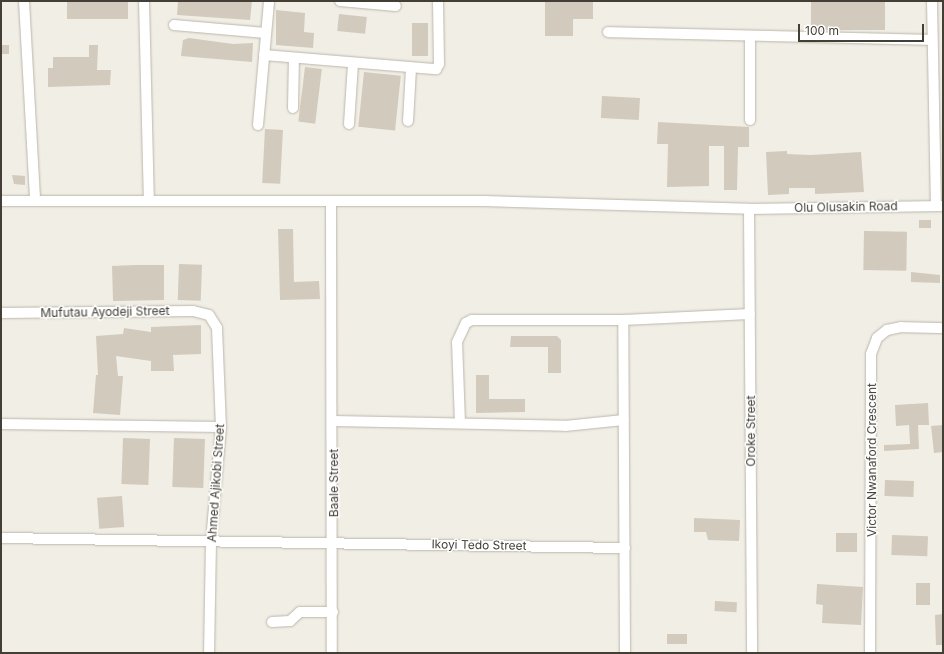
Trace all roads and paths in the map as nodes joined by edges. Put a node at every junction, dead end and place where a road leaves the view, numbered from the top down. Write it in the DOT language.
graph roads {
  1 [pos="24,1"];
  2 [pos="144,1"];
  3 [pos="269,1"];
  4 [pos="340,1"];
  5 [pos="438,1"];
  6 [pos="932,1"];
  7 [pos="396,6"];
  8 [pos="174,25"];
  9 [pos="608,32"];
  10 [pos="266,33"];
  11 [pos="750,36"];
  12 [pos="931,40"];
  13 [pos="264,55"];
  14 [pos="294,58"];
  15 [pos="353,63"];
  16 [pos="411,69"];
  17 [pos="293,108"];
  18 [pos="750,120"];
  19 [pos="408,122"];
  20 [pos="258,124"];
  21 [pos="349,124"];
  22 [pos="150,199"];
  23 [pos="1,200"];
  24 [pos="35,200"];
  25 [pos="331,202"];
  26 [pos="940,206"];
  27 [pos="749,209"];
  28 [pos="1,313"];
  29 [pos="750,314"];
  30 [pos="209,315"];
  31 [pos="623,320"];
  32 [pos="943,328"];
  33 [pos="624,420"];
  34 [pos="334,421"];
  35 [pos="1,424"];
  36 [pos="460,424"];
  37 [pos="221,426"];
  38 [pos="1,538"];
  39 [pos="211,541"];
  40 [pos="334,542"];
  41 [pos="625,548"];
  42 [pos="332,612"];
  43 [pos="272,622"];
  44 [pos="208,653"];
  45 [pos="332,653"];
  46 [pos="625,653"];
  47 [pos="752,653"];
  48 [pos="870,653"];
  1 -- 24 [label="street"];
  2 -- 22 [label="street"];
  3 -- 10 [label="street"];
  4 -- 7 [label="street"];
  5 -- 16 [label="street"];
  6 -- 12 [label="street"];
  8 -- 10 [label="street"];
  9 -- 11 [label="street"];
  10 -- 13 [label="street"];
  11 -- 12 [label="street"];
  11 -- 18 [label="street"];
  12 -- 26 [label="street"];
  13 -- 14 [label="street"];
  13 -- 20 [label="street"];
  14 -- 15 [label="street"];
  14 -- 17 [label="street"];
  15 -- 16 [label="street"];
  15 -- 21 [label="street"];
  16 -- 19 [label="street"];
  22 -- 24 [label="street, Olu Olusakin Road"];
  22 -- 25 [label="street, Olu Olusakin Road"];
  23 -- 24 [label="street, Olu Olusakin Road"];
  25 -- 27 [label="street, Olu Olusakin Road"];
  25 -- 34 [label="street, Baale Street"];
  26 -- 27 [label="street, Olu Olusakin Road"];
  27 -- 29 [label="street, Oroke Street"];
  28 -- 30 [label="street, Mufutau Ayodeji Street"];
  29 -- 31 [label="street"];
  29 -- 47 [label="street, Oroke Street"];
  30 -- 37 [label="street, Ahmed Ajikobi Street"];
  31 -- 33 [label="street"];
  31 -- 36 [label="street"];
  32 -- 48 [label="street, Victor Nwanaford Crescent"];
  33 -- 36 [label="street"];
  33 -- 41 [label="street"];
  34 -- 36 [label="street"];
  34 -- 40 [label="street, Baale Street"];
  35 -- 37 [label="street"];
  37 -- 39 [label="street, Ahmed Ajikobi Street"];
  38 -- 39 [label="street, Ikoyi Tedo Street"];
  39 -- 40 [label="street, Ikoyi Tedo Street"];
  39 -- 44 [label="street, Ahmed Ajikobi Street"];
  40 -- 41 [label="street, Ikoyi Tedo Street"];
  40 -- 42 [label="street, Baale Street"];
  41 -- 46 [label="street"];
  42 -- 43 [label="street"];
  42 -- 45 [label="street, Baale Street"];
}
